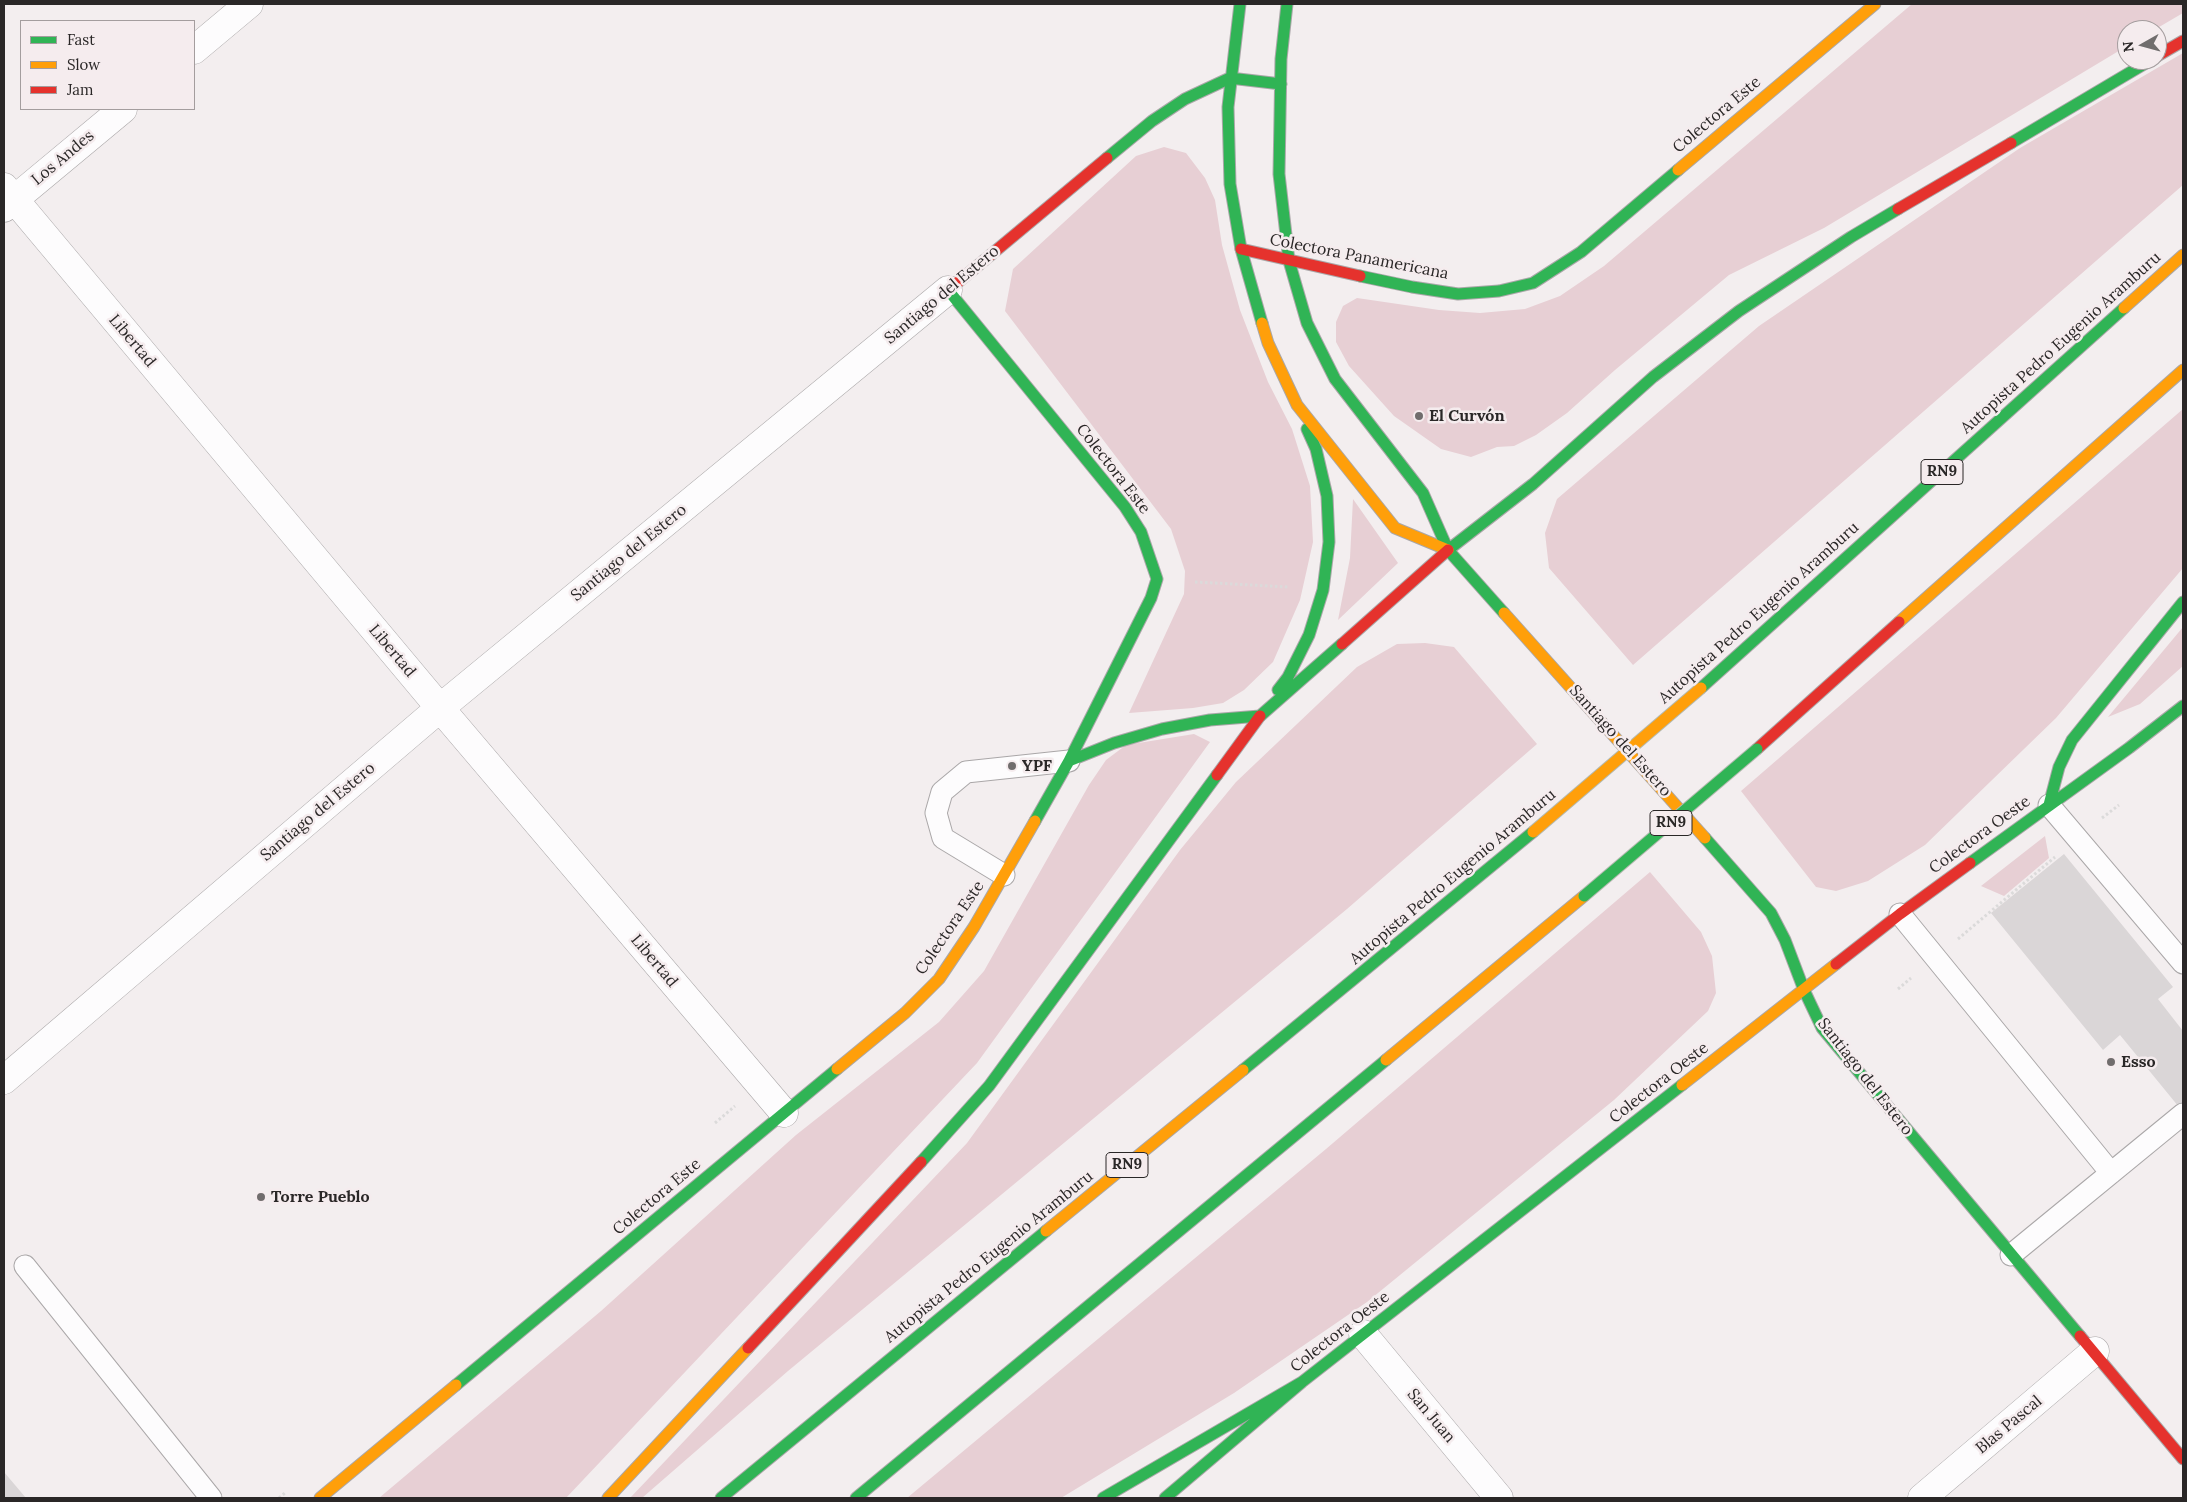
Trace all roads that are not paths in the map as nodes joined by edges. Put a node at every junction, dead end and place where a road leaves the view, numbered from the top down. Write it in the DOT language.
graph roads {
  1 [pos="249,4"];
  2 [pos="1240,4"];
  3 [pos="1287,4"];
  4 [pos="1875,4"];
  5 [pos="2183,41"];
  6 [pos="195,49"];
  7 [pos="2167,50"];
  8 [pos="2134,70"];
  9 [pos="1230,78"];
  10 [pos="1280,84"];
  11 [pos="121,110"];
  12 [pos="7,198"];
  13 [pos="1241,249"];
  14 [pos="1581,252"];
  15 [pos="2183,255"];
  16 [pos="1289,261"];
  17 [pos="948,290"];
  18 [pos="2183,370"];
  19 [pos="1297,405"];
  20 [pos="1448,550"];
  21 [pos="2183,602"];
  22 [pos="2183,706"];
  23 [pos="440,708"];
  24 [pos="1260,716"];
  25 [pos="1068,761"];
  26 [pos="2049,805"];
  27 [pos="1004,875"];
  28 [pos="1900,914"];
  29 [pos="2183,964"];
  30 [pos="1804,990"];
  31 [pos="4,1080"];
  32 [pos="784,1113"];
  33 [pos="2183,1114"];
  34 [pos="2111,1173"];
  35 [pos="2011,1255"];
  36 [pos="25,1266"];
  37 [pos="1363,1334"];
  38 [pos="2095,1351"];
  39 [pos="1302,1382"];
  40 [pos="2183,1459"];
  41 [pos="211,1498"];
  42 [pos="320,1498"];
  43 [pos="608,1498"];
  44 [pos="721,1498"];
  45 [pos="856,1498"];
  46 [pos="1103,1498"];
  47 [pos="1165,1498"];
  48 [pos="1500,1498"];
  49 [pos="1922,1498"];
  1 -- 6 [label="street"];
  2 -- 9 [label="main road"];
  3 -- 10 [label="main road"];
  4 -- 14 [label="main road, Colectora Este"];
  5 -- 7 [label="main road"];
  8 -- 20 [label="main road"];
  9 -- 10 [label="main road"];
  9 -- 13 [label="main road"];
  9 -- 17 [label="main road, Santiago del Estero"];
  10 -- 16 [label="main road"];
  11 -- 12 [label="street, Los Andes"];
  12 -- 23 [label="street, Libertad"];
  13 -- 16 [label="main road, Colectora Panamericana"];
  13 -- 19 [label="main road"];
  14 -- 16 [label="main road, Colectora Panamericana"];
  15 -- 44 [label="main road, Autopista Pedro Eugenio Aramburu / RN9, bridge"];
  16 -- 20 [label="main road"];
  17 -- 23 [label="street, Santiago del Estero"];
  17 -- 25 [label="main road, Colectora Este"];
  18 -- 45 [label="main road, RN9, bridge"];
  19 -- 20 [label="main road"];
  19 -- 24 [label="main road"];
  20 -- 24 [label="main road"];
  20 -- 30 [label="main road, Santiago del Estero"];
  21 -- 26 [label="main road"];
  22 -- 26 [label="main road, Colectora Oeste"];
  23 -- 31 [label="street, Santiago del Estero"];
  23 -- 32 [label="street, Libertad"];
  24 -- 25 [label="main road"];
  24 -- 43 [label="main road"];
  25 -- 27 [label="main road, Colectora Este"];
  25 -- 27 [label="lane"];
  26 -- 28 [label="main road, Colectora Oeste"];
  26 -- 29 [label="lane"];
  27 -- 32 [label="main road, Colectora Este"];
  28 -- 30 [label="main road, Colectora Oeste"];
  28 -- 34 [label="lane"];
  30 -- 35 [label="main road, Santiago del Estero"];
  30 -- 37 [label="main road, Colectora Oeste"];
  32 -- 42 [label="main road, Colectora Este"];
  33 -- 34 [label="lane"];
  34 -- 35 [label="lane"];
  35 -- 38 [label="main road, Santiago del Estero"];
  36 -- 41 [label="lane"];
  37 -- 39 [label="main road, Colectora Oeste"];
  37 -- 48 [label="street, San Juan"];
  38 -- 40 [label="main road, Santiago del Estero"];
  38 -- 49 [label="street, Blas Pascal"];
  39 -- 46 [label="main road"];
  39 -- 47 [label="main road, Colectora Oeste"];
}
